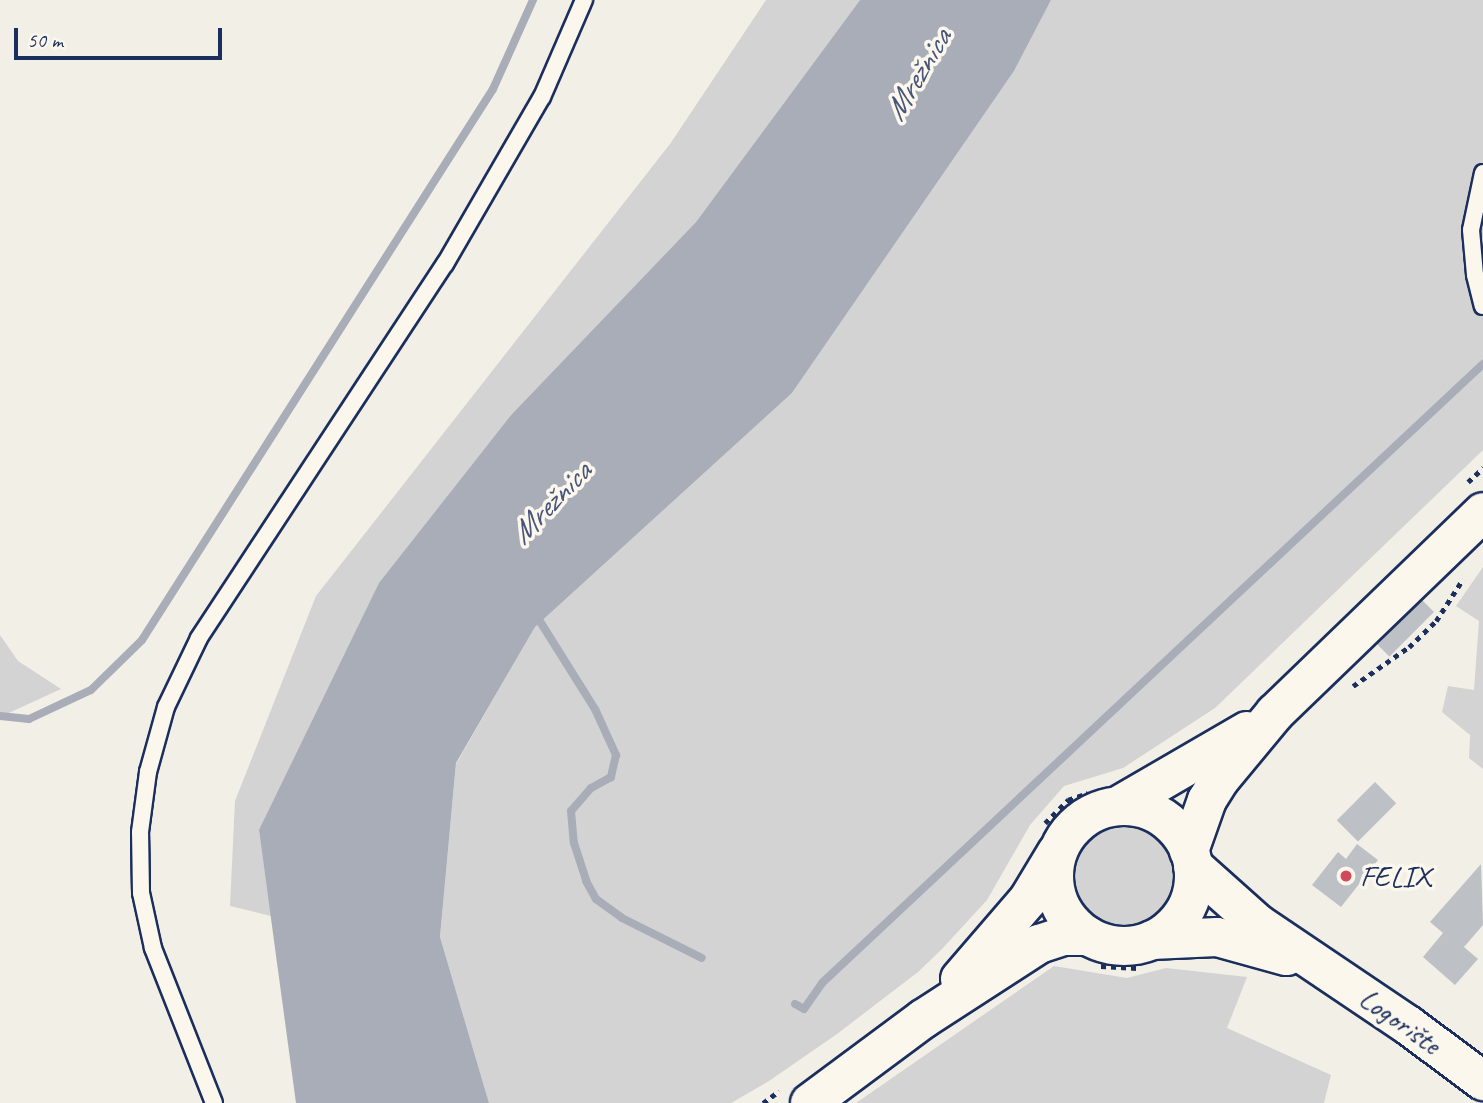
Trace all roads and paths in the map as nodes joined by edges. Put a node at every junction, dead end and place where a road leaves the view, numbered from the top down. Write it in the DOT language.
graph roads {
  1 [pos="584,0"];
  2 [pos="1483,173"];
  3 [pos="1483,306"];
  4 [pos="1483,512"];
  5 [pos="1464,579"];
  6 [pos="1345,691"];
  7 [pos="1275,713"];
  8 [pos="1118,806"];
  9 [pos="1059,849"];
  10 [pos="1191,858"];
  11 [pos="1092,951"];
  12 [pos="1149,953"];
  13 [pos="1315,965"];
  14 [pos="923,1019"];
  15 [pos="1483,1081"];
  16 [pos="214,1103"];
  17 [pos="810,1103"];
  1 -- 16 [label="lane"];
  2 -- 3 [label="lane"];
  4 -- 7 [label="main road"];
  5 -- 6 [label="path"];
  7 -- 8 [label="main road"];
  7 -- 10 [label="main road"];
  8 -- 9 [label="main road"];
  8 -- 10 [label="main road"];
  9 -- 11 [label="main road"];
  9 -- 14 [label="main road"];
  10 -- 12 [label="main road"];
  10 -- 13 [label="main road, Logorište"];
  11 -- 12 [label="main road"];
  11 -- 12 [label="path"];
  11 -- 14 [label="main road"];
  12 -- 13 [label="main road, Logorište"];
  13 -- 15 [label="main road, Logorište"];
  14 -- 17 [label="main road"];
}
